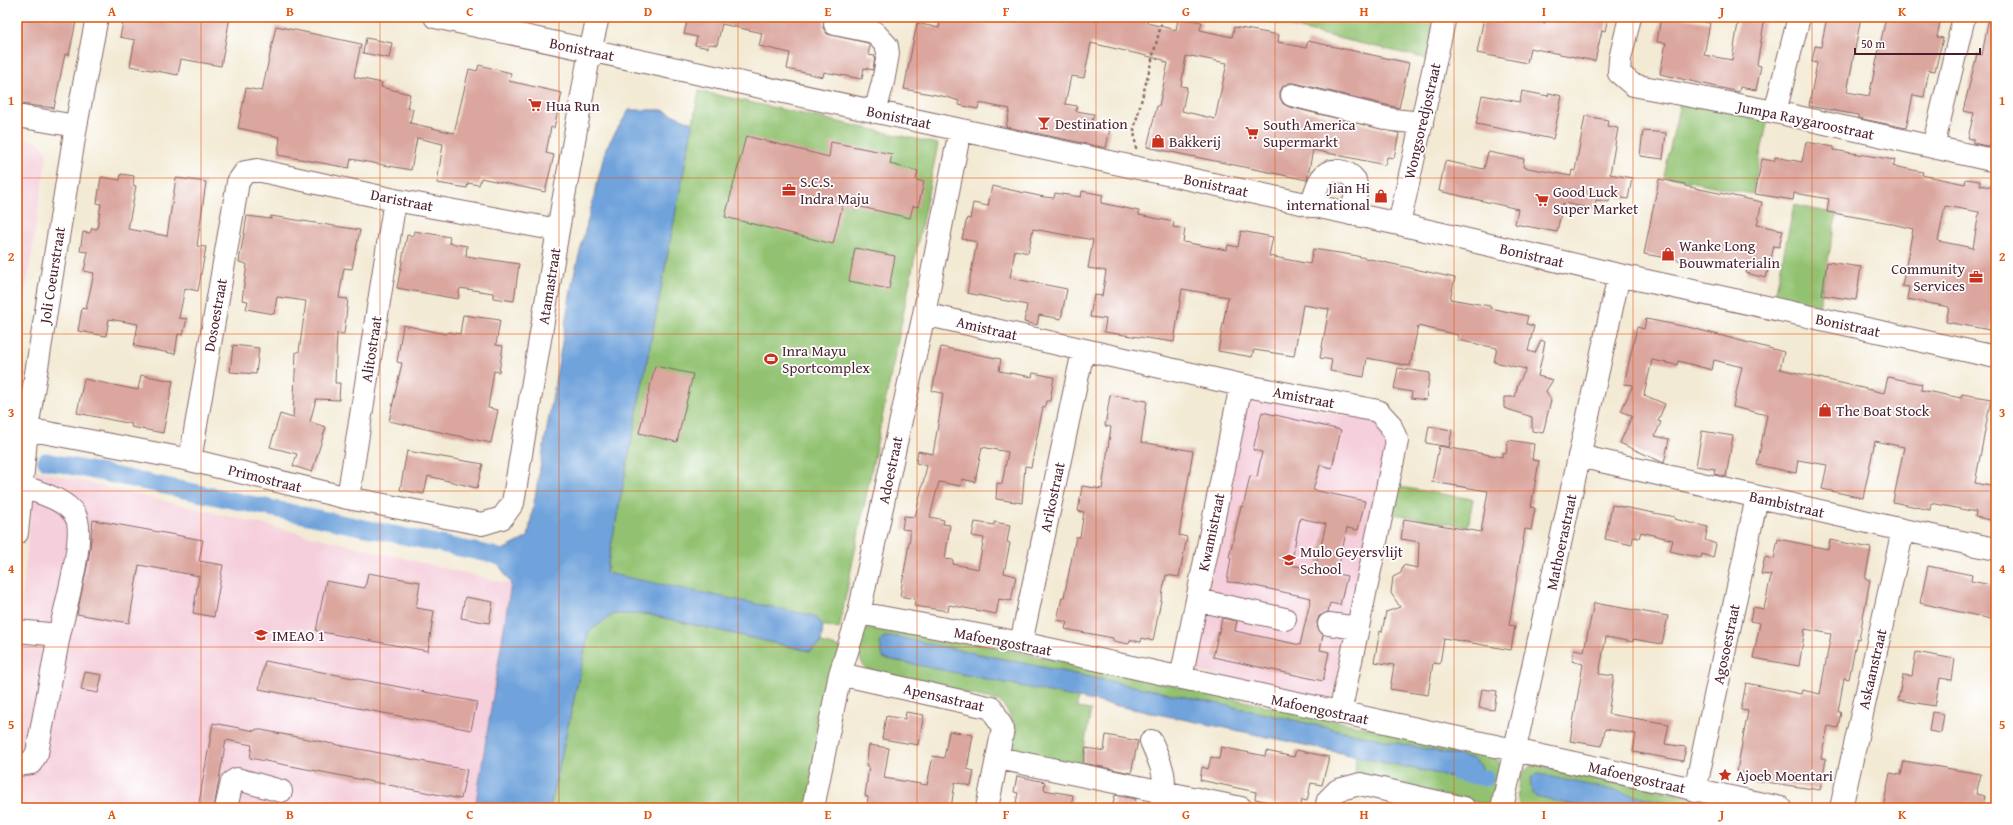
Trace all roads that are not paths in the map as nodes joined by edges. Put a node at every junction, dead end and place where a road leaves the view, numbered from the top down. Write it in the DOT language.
graph roads {
  1 [pos="97,17"];
  2 [pos="434,17"];
  3 [pos="598,17"];
  4 [pos="1445,17"];
  5 [pos="1630,17"];
  6 [pos="1799,17"];
  7 [pos="1964,17"];
  8 [pos="835,24"];
  9 [pos="590,51"];
  10 [pos="1292,95"];
  11 [pos="875,112"];
  12 [pos="1775,112"];
  13 [pos="17,116"];
  14 [pos="1422,123"];
  15 [pos="76,126"];
  16 [pos="960,130"];
  17 [pos="1933,147"];
  18 [pos="1996,161"];
  19 [pos="245,172"];
  20 [pos="395,200"];
  21 [pos="1311,206"];
  22 [pos="1351,214"];
  23 [pos="1399,224"];
  24 [pos="558,230"];
  25 [pos="1619,275"];
  26 [pos="924,314"];
  27 [pos="1083,351"];
  28 [pos="1996,357"];
  29 [pos="1241,385"];
  30 [pos="27,429"];
  31 [pos="1580,456"];
  32 [pos="190,460"];
  33 [pos="22,486"];
  34 [pos="1757,497"];
  35 [pos="348,498"];
  36 [pos="502,518"];
  37 [pos="1903,530"];
  38 [pos="17,534"];
  39 [pos="1996,549"];
  40 [pos="1197,600"];
  41 [pos="859,613"];
  42 [pos="1284,619"];
  43 [pos="1329,624"];
  44 [pos="1358,628"];
  45 [pos="17,631"];
  46 [pos="59,635"];
  47 [pos="1021,643"];
  48 [pos="840,674"];
  49 [pos="1181,678"];
  50 [pos="1340,713"];
  51 [pos="1151,741"];
  52 [pos="1515,750"];
  53 [pos="998,758"];
  54 [pos="17,765"];
  55 [pos="281,791"];
  56 [pos="1696,791"];
  57 [pos="1162,800"];
  58 [pos="226,808"];
  59 [pos="813,808"];
  60 [pos="987,808"];
  61 [pos="1241,808"];
  62 [pos="1326,808"];
  63 [pos="1464,808"];
  64 [pos="1502,808"];
  65 [pos="1781,808"];
  66 [pos="1841,808"];
  1 -- 15 [label="street, Joli Coeurstraat"];
  2 -- 9 [label="street, Bonistraat"];
  3 -- 9 [label="street, Atamastraat"];
  4 -- 14 [label="street, Wongsoredjostraat"];
  5 -- 12 [label="street, Jumpa Raygaroostraat"];
  6 -- 12 [label="street"];
  7 -- 17 [label="street"];
  8 -- 11 [label="street"];
  9 -- 11 [label="street, Bonistraat"];
  9 -- 24 [label="street, Atamastraat"];
  10 -- 14 [label="street"];
  11 -- 16 [label="street, Bonistraat"];
  12 -- 17 [label="street, Jumpa Raygaroostraat"];
  13 -- 15 [label="street"];
  14 -- 23 [label="street, Wongsoredjostraat"];
  15 -- 30 [label="street, Joli Coeurstraat"];
  16 -- 21 [label="street, Bonistraat"];
  16 -- 26 [label="street, Adoestraat"];
  17 -- 18 [label="street, Jumpa Raygaroostraat"];
  19 -- 20 [label="street, Daristraat"];
  19 -- 32 [label="street, Dosoestraat"];
  20 -- 24 [label="street, Daristraat"];
  20 -- 35 [label="street, Alitostraat"];
  21 -- 22 [label="street, Bonistraat"];
  21 -- 22 [label="street"];
  22 -- 23 [label="street, Bonistraat"];
  23 -- 25 [label="street, Bonistraat"];
  24 -- 36 [label="street, Atamastraat"];
  25 -- 28 [label="street, Bonistraat"];
  25 -- 31 [label="street, Mathoerastraat"];
  26 -- 27 [label="street, Amistraat"];
  26 -- 41 [label="street, Adoestraat"];
  27 -- 29 [label="street, Amistraat"];
  27 -- 47 [label="street, Arikostraat"];
  29 -- 40 [label="street, Kwamistraat"];
  29 -- 44 [label="street, Amistraat"];
  30 -- 32 [label="street, Primostraat"];
  30 -- 33 [label="street, Joli Coeurstraat"];
  31 -- 34 [label="street, Bambistraat"];
  31 -- 52 [label="street, Mathoerastraat"];
  32 -- 35 [label="street, Primostraat"];
  33 -- 38 [label="street, Joli Coeurstraat"];
  33 -- 46 [label="street"];
  34 -- 37 [label="street, Bambistraat"];
  34 -- 56 [label="street, Agosoestraat"];
  35 -- 36 [label="street, Primostraat"];
  37 -- 39 [label="street, Bambistraat"];
  37 -- 66 [label="street, Askaanstraat"];
  40 -- 42 [label="street"];
  40 -- 49 [label="street, Kwamistraat"];
  41 -- 47 [label="street, Mafoengostraat"];
  41 -- 48 [label="street, Adoestraat"];
  43 -- 44 [label="street"];
  44 -- 50 [label="street, Amistraat"];
  45 -- 46 [label="street"];
  46 -- 54 [label="street"];
  47 -- 49 [label="street, Mafoengostraat"];
  48 -- 53 [label="street, Apensastraat"];
  48 -- 59 [label="street, Adoestraat"];
  49 -- 50 [label="street, Mafoengostraat"];
  50 -- 52 [label="street, Mafoengostraat"];
  51 -- 57 [label="street"];
  52 -- 56 [label="street, Mafoengostraat"];
  52 -- 64 [label="street, Mathoerastraat"];
  53 -- 57 [label="street"];
  53 -- 60 [label="street, Apensastraat"];
  55 -- 58 [label="street"];
  56 -- 65 [label="street, Mafoengostraat"];
  57 -- 61 [label="street"];
  62 -- 63 [label="street"];
}
